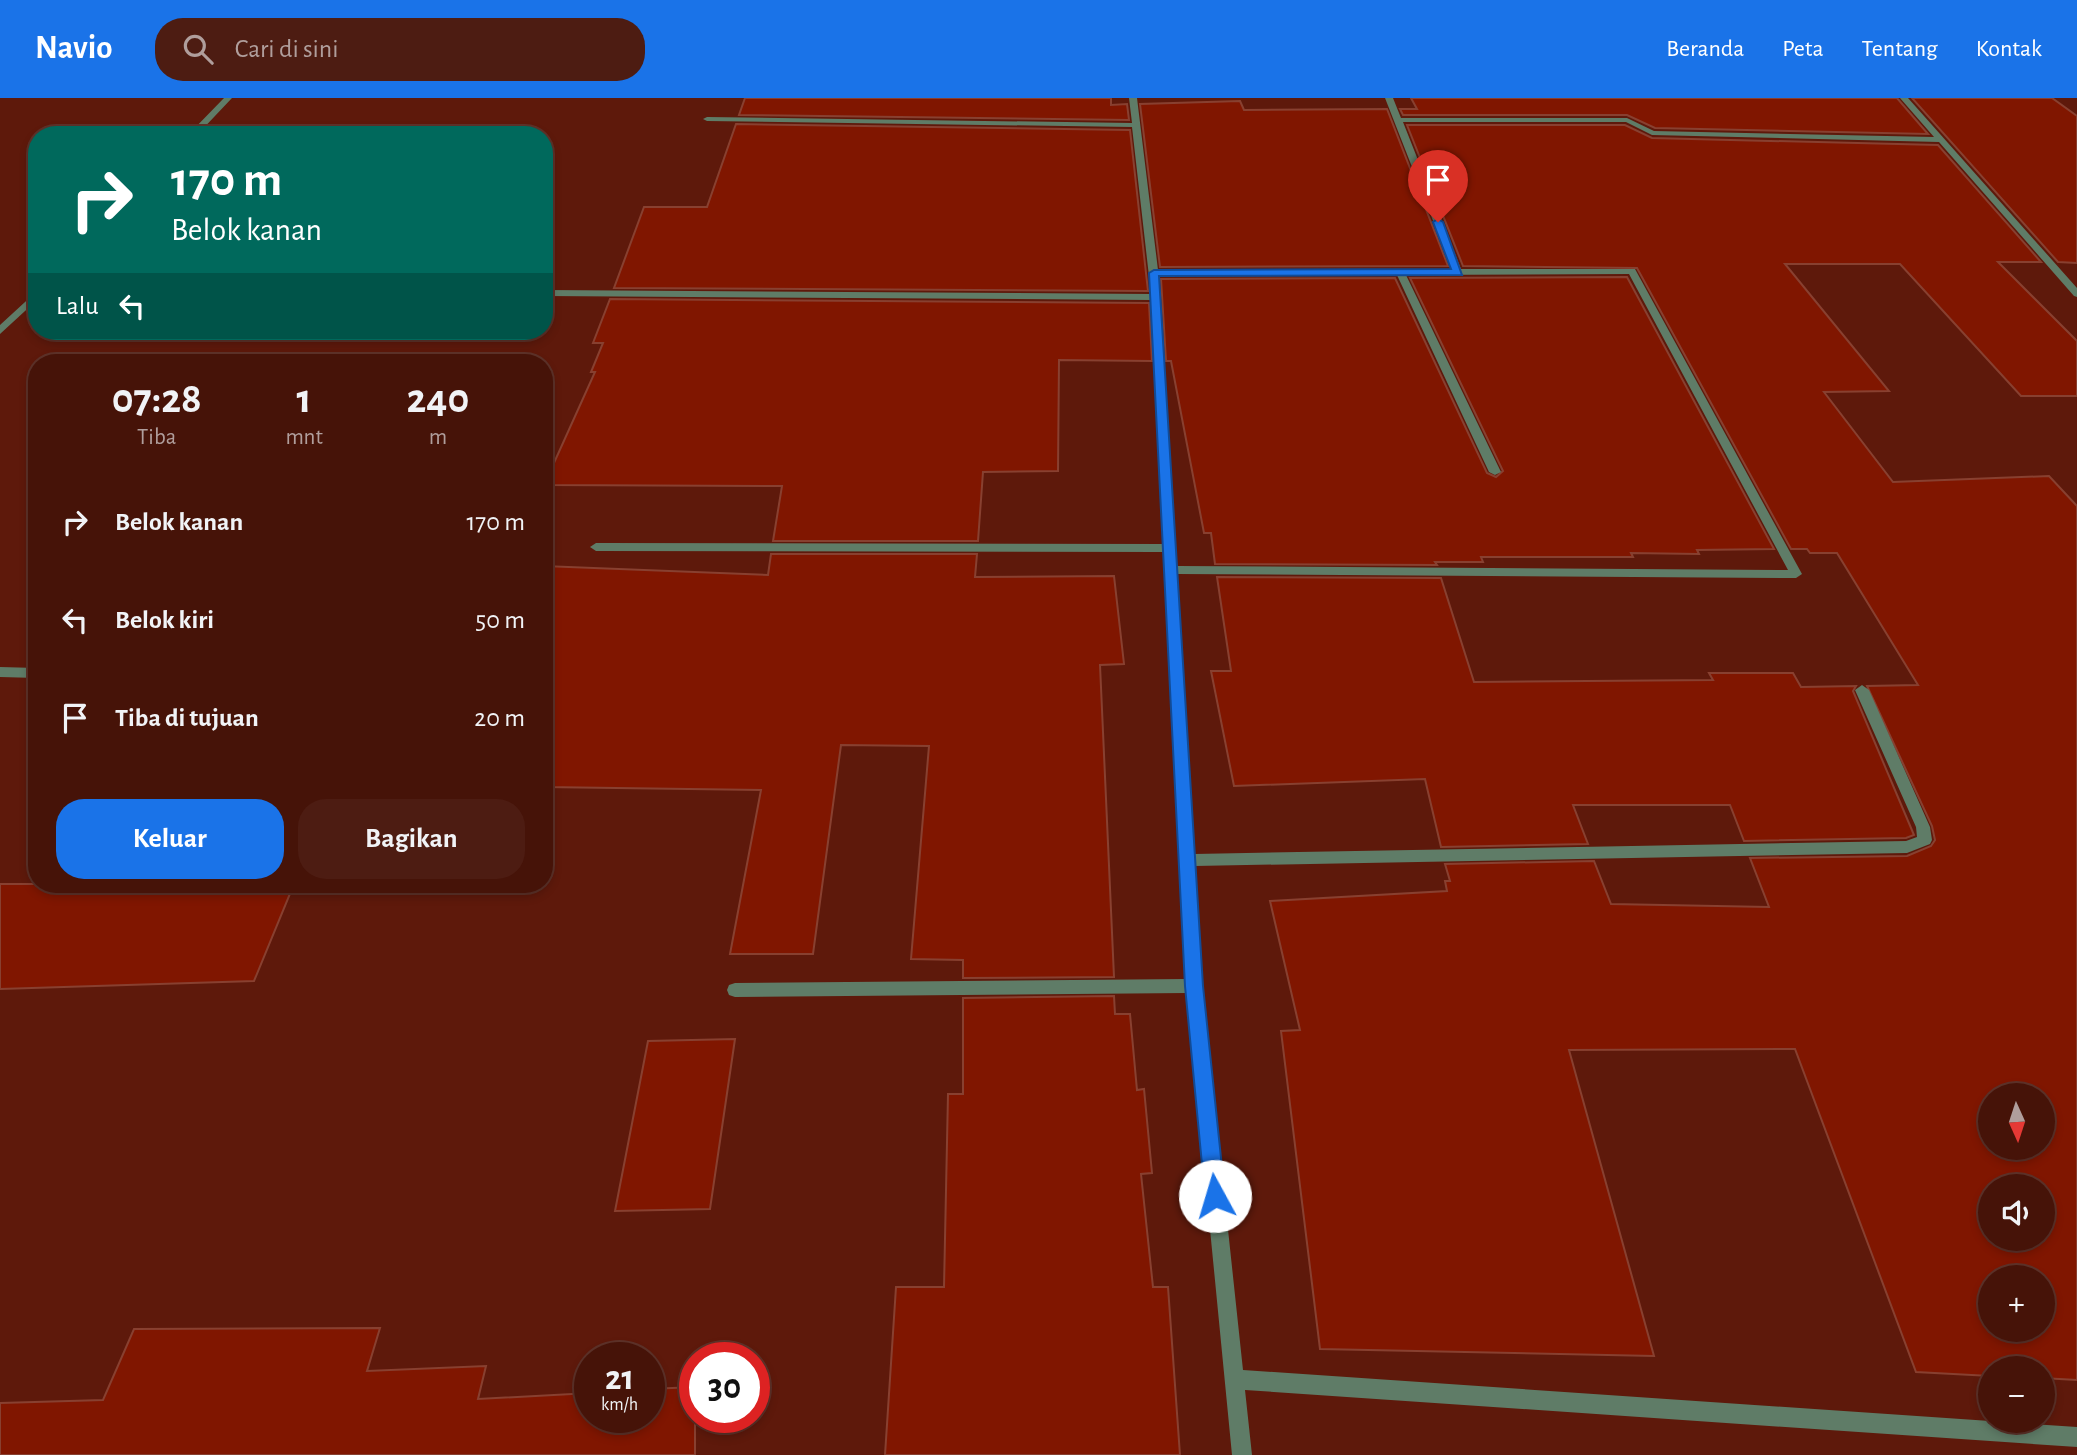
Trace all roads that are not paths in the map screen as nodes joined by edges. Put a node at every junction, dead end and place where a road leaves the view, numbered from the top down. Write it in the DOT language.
graph roads {
  1 [pos="228,98"];
  2 [pos="1133,98"];
  3 [pos="1389,98"];
  4 [pos="1904,98"];
  5 [pos="707,119"];
  6 [pos="1397,120"];
  7 [pos="1134,125"];
  8 [pos="201,126"];
  9 [pos="1939,140"];
  10 [pos="1458,272"];
  11 [pos="1154,273"];
  12 [pos="1402,275"];
  13 [pos="553,293"];
  14 [pos="2077,294"];
  15 [pos="1156,297"];
  16 [pos="28,302"];
  17 [pos="0,331"];
  18 [pos="1495,472"];
  19 [pos="596,547"];
  20 [pos="1168,548"];
  21 [pos="1169,570"];
  22 [pos="0,672"];
  23 [pos="28,673"];
  24 [pos="1862,690"];
  25 [pos="1189,860"];
  26 [pos="1194,986"];
  27 [pos="735,990"];
  28 [pos="1233,1379"];
  29 [pos="2077,1437"];
  30 [pos="1241,1455"];
  1 -- 8 [label="street"];
  2 -- 7 [label="street"];
  3 -- 6 [label="street"];
  4 -- 9 [label="street"];
  5 -- 7 [label="street"];
  6 -- 9 [label="street"];
  6 -- 10 [label="street"];
  7 -- 11 [label="street"];
  9 -- 14 [label="street"];
  10 -- 12 [label="street"];
  10 -- 21 [label="street"];
  11 -- 12 [label="street"];
  11 -- 15 [label="street"];
  12 -- 18 [label="street"];
  13 -- 15 [label="street"];
  15 -- 20 [label="street"];
  16 -- 17 [label="street"];
  19 -- 20 [label="street"];
  20 -- 21 [label="street"];
  21 -- 25 [label="street"];
  22 -- 23 [label="street"];
  24 -- 25 [label="street"];
  25 -- 26 [label="street"];
  26 -- 27 [label="street"];
  26 -- 28 [label="street"];
  28 -- 29 [label="street"];
  28 -- 30 [label="street"];
}
